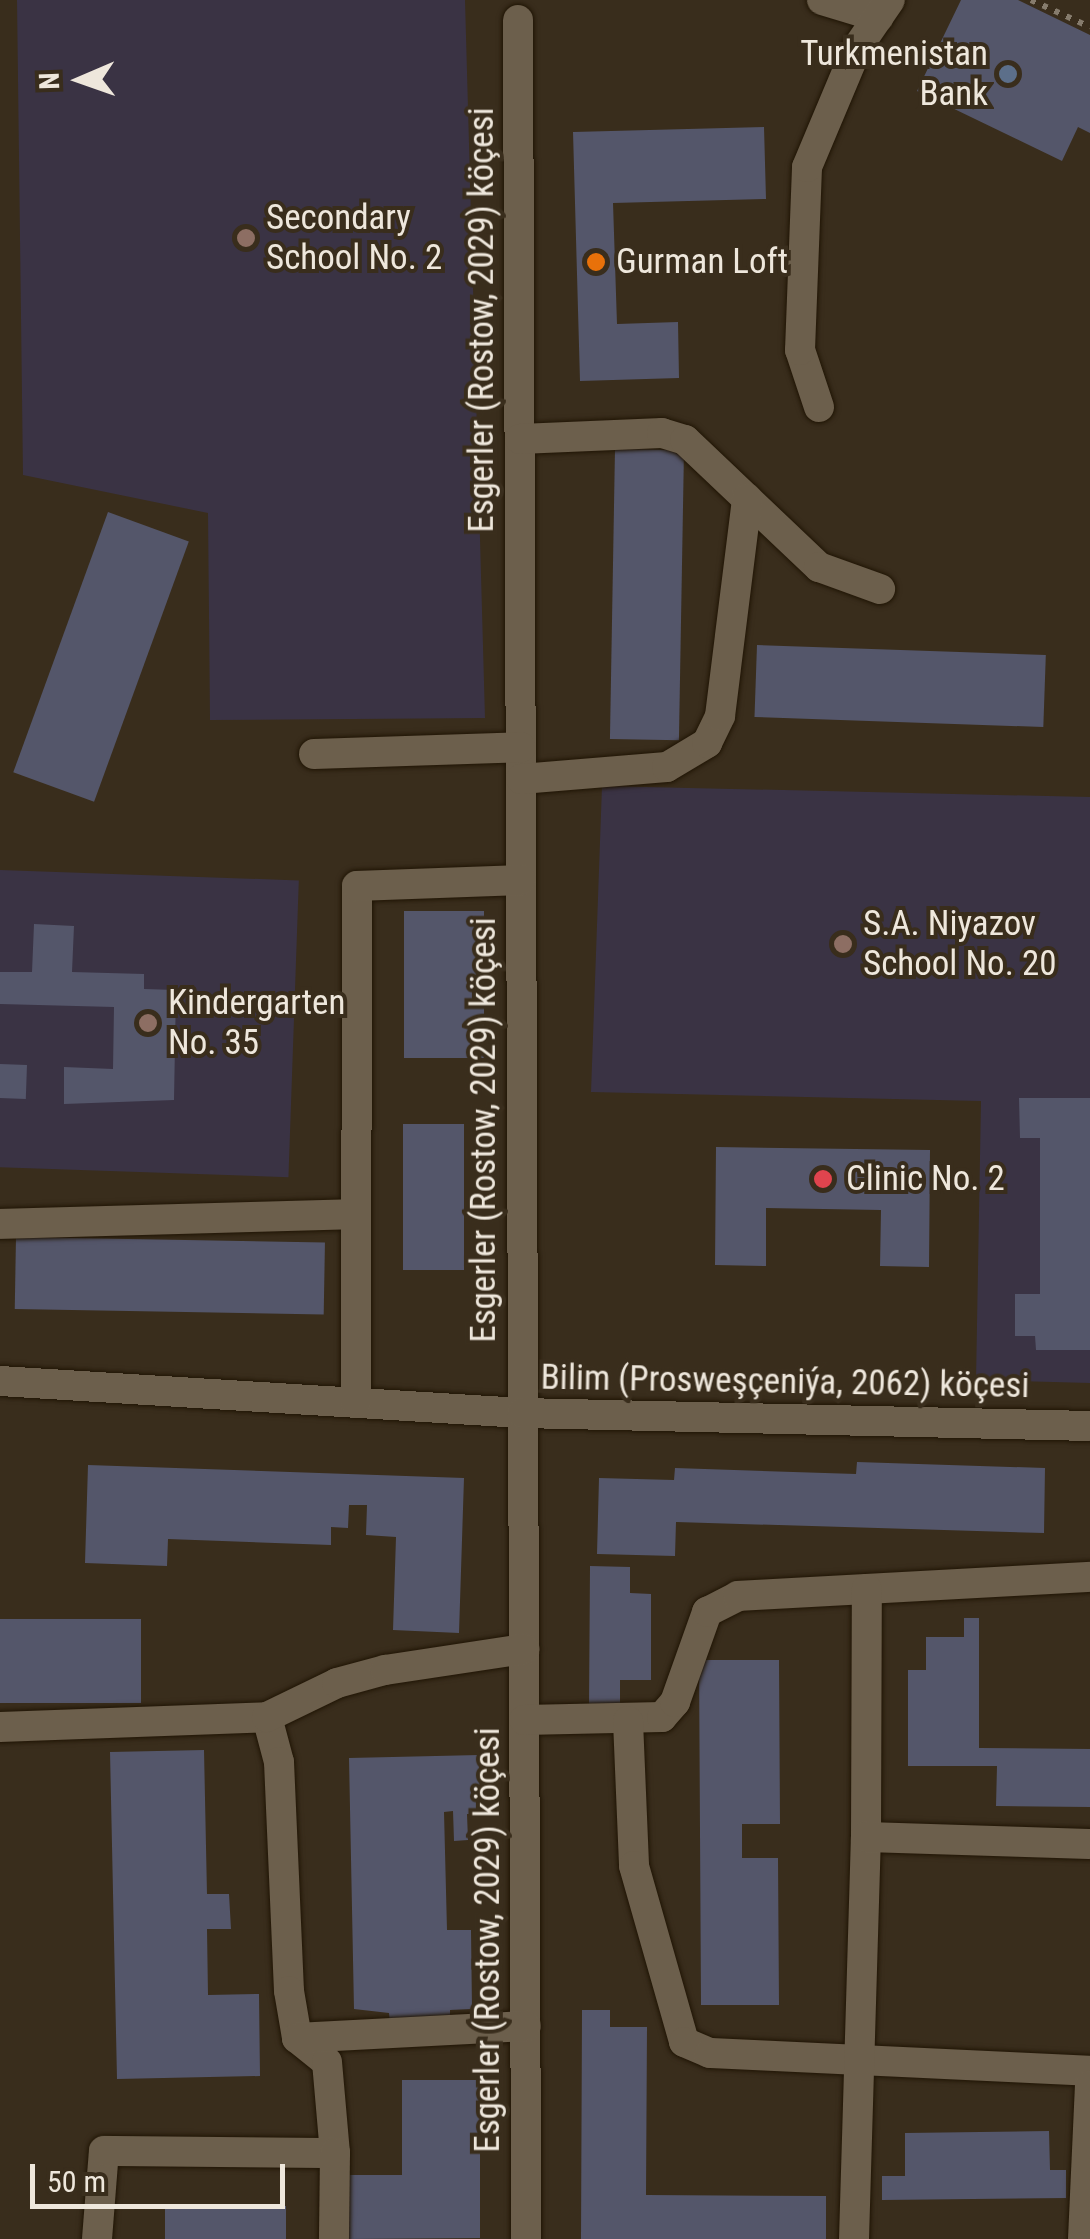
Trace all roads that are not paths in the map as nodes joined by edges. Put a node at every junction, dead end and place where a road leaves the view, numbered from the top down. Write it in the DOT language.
graph roads {
  1 [pos="822,0"];
  2 [pos="884,8"];
  3 [pos="518,20"];
  4 [pos="819,407"];
  5 [pos="520,439"];
  6 [pos="747,499"];
  7 [pos="880,589"];
  8 [pos="521,746"];
  9 [pos="314,754"];
  10 [pos="521,779"];
  11 [pos="521,880"];
  12 [pos="354,1214"];
  13 [pos="0,1224"];
  14 [pos="0,1381"];
  15 [pos="356,1403"];
  16 [pos="522,1413"];
  17 [pos="1090,1426"];
  18 [pos="1090,1577"];
  19 [pos="867,1589"];
  20 [pos="524,1649"];
  21 [pos="267,1717"];
  22 [pos="524,1720"];
  23 [pos="628,1721"];
  24 [pos="0,1727"];
  25 [pos="866,1837"];
  26 [pos="1090,1844"];
  27 [pos="526,2026"];
  28 [pos="296,2038"];
  29 [pos="860,2060"];
  30 [pos="1090,2071"];
  31 [pos="1090,2085"];
  32 [pos="335,2153"];
  33 [pos="97,2239"];
  34 [pos="334,2239"];
  35 [pos="526,2239"];
  36 [pos="854,2239"];
  37 [pos="1082,2239"];
  1 -- 2 [label="street"];
  2 -- 4 [label="street"];
  3 -- 5 [label="street, Esgerler (Rostow, 2029) köçesi"];
  5 -- 6 [label="street"];
  5 -- 8 [label="street, Esgerler (Rostow, 2029) köçesi"];
  6 -- 7 [label="street"];
  6 -- 10 [label="street"];
  8 -- 9 [label="street"];
  8 -- 10 [label="street, Esgerler (Rostow, 2029) köçesi"];
  10 -- 11 [label="street, Esgerler (Rostow, 2029) köçesi"];
  11 -- 12 [label="street"];
  11 -- 16 [label="street, Esgerler (Rostow, 2029) köçesi"];
  12 -- 13 [label="street"];
  12 -- 15 [label="street"];
  14 -- 15 [label="street, Bilim (Prosweşçeniýa, 2062) köçesi"];
  15 -- 16 [label="street, Bilim (Prosweşçeniýa, 2062) köçesi"];
  16 -- 17 [label="street, Bilim (Prosweşçeniýa, 2062) köçesi"];
  16 -- 20 [label="street, Esgerler (Rostow, 2029) köçesi"];
  18 -- 19 [label="street"];
  19 -- 23 [label="street"];
  19 -- 25 [label="street"];
  20 -- 21 [label="street"];
  20 -- 22 [label="street, Esgerler (Rostow, 2029) köçesi"];
  21 -- 24 [label="street"];
  21 -- 28 [label="street"];
  22 -- 23 [label="street"];
  22 -- 27 [label="street, Esgerler (Rostow, 2029) köçesi"];
  23 -- 29 [label="street"];
  25 -- 26 [label="street"];
  25 -- 29 [label="street"];
  27 -- 28 [label="street"];
  27 -- 35 [label="street, Esgerler (Rostow, 2029) köçesi"];
  28 -- 32 [label="street"];
  29 -- 30 [label="street"];
  29 -- 36 [label="street"];
  31 -- 37 [label="street"];
  32 -- 33 [label="street"];
  32 -- 34 [label="street"];
}
